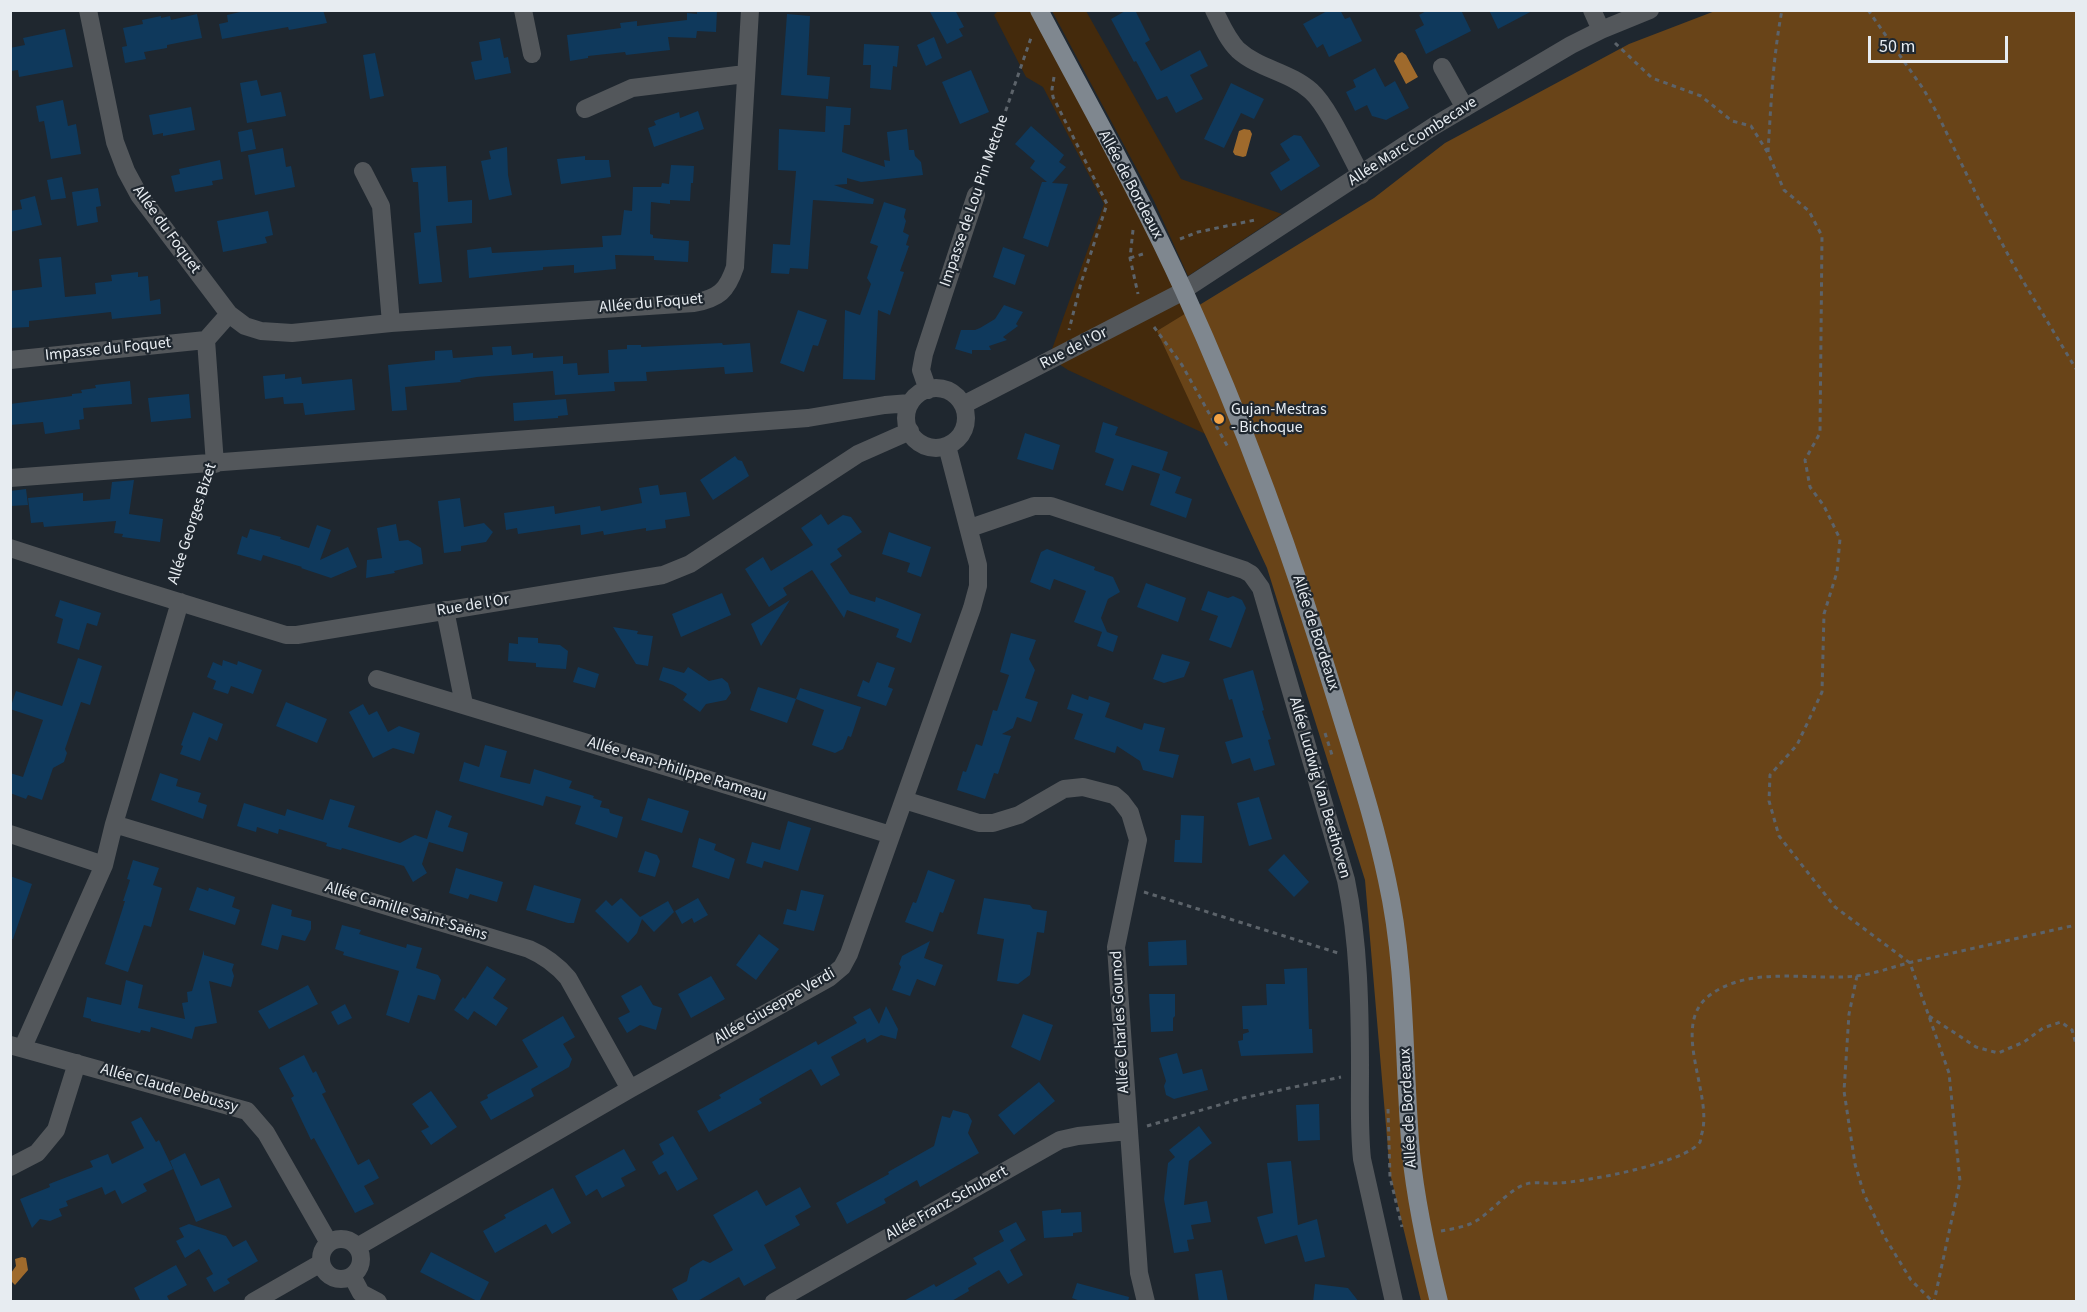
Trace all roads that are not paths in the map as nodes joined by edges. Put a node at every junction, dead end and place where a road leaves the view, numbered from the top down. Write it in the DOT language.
graph roads {
  1 [pos="88,10"];
  2 [pos="523,10"];
  3 [pos="750,10"];
  4 [pos="1214,10"];
  5 [pos="1592,10"];
  6 [pos="1650,10"];
  7 [pos="1037,19"];
  8 [pos="1601,30"];
  9 [pos="532,54"];
  10 [pos="1442,67"];
  11 [pos="745,74"];
  12 [pos="1465,108"];
  13 [pos="585,109"];
  14 [pos="363,171"];
  15 [pos="1361,175"];
  16 [pos="976,195"];
  17 [pos="1184,291"];
  18 [pos="229,314"];
  19 [pos="392,323"];
  20 [pos="206,340"];
  21 [pos="10,360"];
  22 [pos="928,390"];
  23 [pos="910,403"];
  24 [pos="963,405"];
  25 [pos="910,431"];
  26 [pos="947,446"];
  27 [pos="215,464"];
  28 [pos="10,478"];
  29 [pos="969,528"];
  30 [pos="10,548"];
  31 [pos="174,601"];
  32 [pos="445,610"];
  33 [pos="377,679"];
  34 [pos="464,704"];
  35 [pos="904,800"];
  36 [pos="114,824"];
  37 [pos="10,834"];
  38 [pos="891,835"];
  39 [pos="104,865"];
  40 [pos="17,1046"];
  41 [pos="77,1063"];
  42 [pos="630,1089"];
  43 [pos="1128,1131"];
  44 [pos="10,1167"];
  45 [pos="329,1243"];
  46 [pos="357,1247"];
  47 [pos="321,1263"];
  48 [pos="352,1276"];
  49 [pos="253,1302"];
  50 [pos="378,1302"];
  51 [pos="774,1302"];
  52 [pos="1146,1302"];
  53 [pos="1395,1302"];
  54 [pos="1439,1302"];
  1 -- 18 [label="street, Allée du Foquet"];
  2 -- 9 [label="street"];
  3 -- 11 [label="street, Allée du Foquet"];
  4 -- 15 [label="street"];
  5 -- 8 [label="street"];
  6 -- 8 [label="street, Allée Marc Combecave"];
  7 -- 17 [label="main road, Allée de Bordeaux"];
  8 -- 12 [label="street, Allée Marc Combecave"];
  10 -- 12 [label="street"];
  11 -- 13 [label="street"];
  11 -- 19 [label="street, Allée du Foquet"];
  12 -- 15 [label="street, Allée Marc Combecave"];
  14 -- 19 [label="street"];
  15 -- 17 [label="street, Allée Marc Combecave"];
  16 -- 22 [label="street, Impasse de Lou Pin Metche"];
  17 -- 24 [label="street, Rue de l'Or"];
  17 -- 54 [label="main road, Allée de Bordeaux"];
  18 -- 19 [label="street, Allée du Foquet"];
  18 -- 20 [label="street"];
  20 -- 21 [label="street, Impasse du Foquet"];
  20 -- 27 [label="street, Allée Georges Bizet"];
  22 -- 23 [label="street"];
  22 -- 24 [label="street"];
  23 -- 25 [label="street"];
  23 -- 27 [label="street"];
  24 -- 26 [label="street"];
  25 -- 26 [label="street"];
  25 -- 32 [label="street, Rue de l'Or"];
  26 -- 29 [label="street, Allée Giuseppe Verdi"];
  27 -- 28 [label="street"];
  29 -- 35 [label="street, Allée Giuseppe Verdi"];
  29 -- 53 [label="street, Allée Ludwig Van Beethoven"];
  30 -- 31 [label="street, Rue de l'Or"];
  31 -- 32 [label="street, Rue de l'Or"];
  31 -- 36 [label="street, Allée Georges Bizet"];
  32 -- 34 [label="street"];
  33 -- 34 [label="street, Allée Jean-Philippe Rameau"];
  34 -- 38 [label="street, Allée Jean-Philippe Rameau"];
  35 -- 38 [label="street, Allée Giuseppe Verdi"];
  35 -- 43 [label="street, Allée Charles Gounod"];
  36 -- 39 [label="street, Allée Georges Bizet"];
  36 -- 42 [label="street, Allée Camille Saint-Saëns"];
  37 -- 39 [label="street"];
  38 -- 42 [label="street, Allée Giuseppe Verdi"];
  39 -- 40 [label="street, Allée Georges Bizet"];
  40 -- 41 [label="street, Allée Claude Debussy"];
  41 -- 44 [label="street"];
  41 -- 45 [label="street, Allée Claude Debussy"];
  42 -- 46 [label="street, Allée Giuseppe Verdi"];
  43 -- 51 [label="street, Allée Franz Schubert"];
  43 -- 52 [label="street, Allée Charles Gounod"];
  45 -- 46 [label="street"];
  45 -- 47 [label="street"];
  46 -- 48 [label="street"];
  47 -- 48 [label="street"];
  47 -- 49 [label="street"];
  48 -- 50 [label="street"];
}
